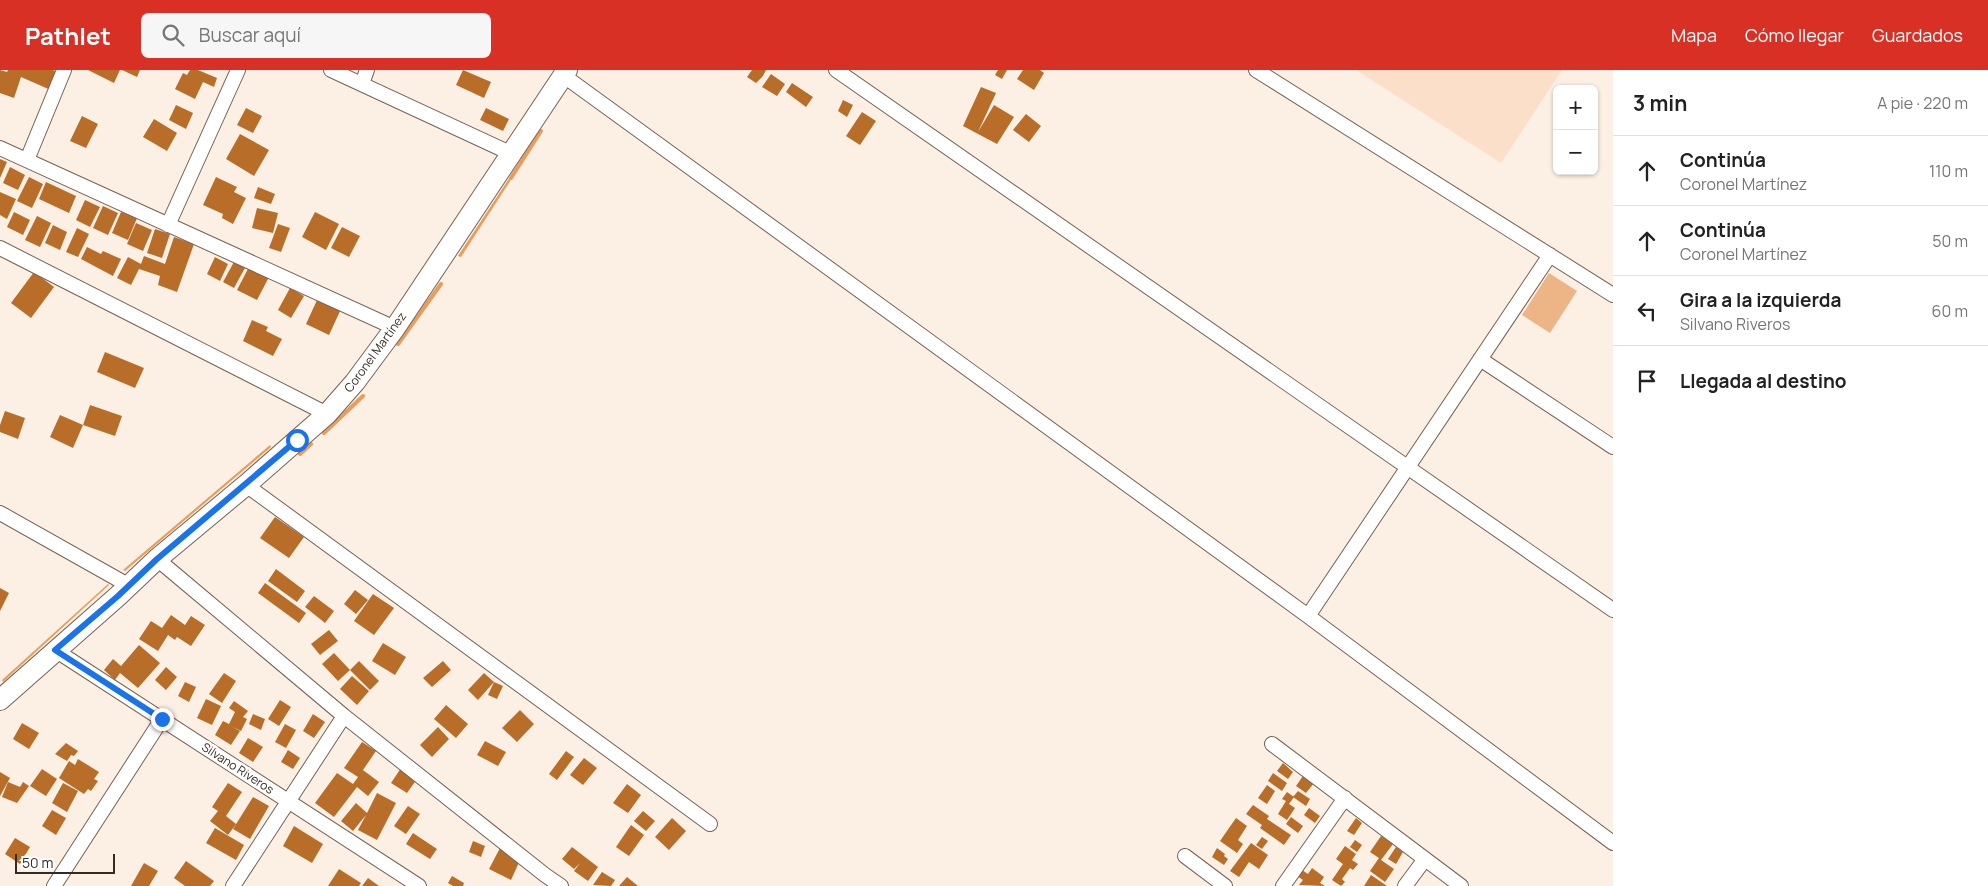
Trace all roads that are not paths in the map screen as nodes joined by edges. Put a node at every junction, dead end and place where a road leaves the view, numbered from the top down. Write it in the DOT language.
graph roads {
  1 [pos="64,70"];
  2 [pos="238,70"];
  3 [pos="331,70"];
  4 [pos="367,70"];
  5 [pos="836,70"];
  6 [pos="1256,70"];
  7 [pos="565,73"];
  8 [pos="362,84"];
  9 [pos="0,148"];
  10 [pos="510,153"];
  11 [pos="27,160"];
  12 [pos="168,225"];
  13 [pos="0,248"];
  14 [pos="1550,255"];
  15 [pos="1613,295"];
  16 [pos="395,328"];
  17 [pos="1480,359"];
  18 [pos="327,414"];
  19 [pos="1613,447"];
  20 [pos="1409,468"];
  21 [pos="246,485"];
  22 [pos="0,513"];
  23 [pos="157,559"];
  24 [pos="123,591"];
  25 [pos="1613,610"];
  26 [pos="1308,616"];
  27 [pos="55,650"];
  28 [pos="0,700"];
  29 [pos="344,716"];
  30 [pos="162,719"];
  31 [pos="1272,744"];
  32 [pos="1345,798"];
  33 [pos="289,802"];
  34 [pos="710,824"];
  35 [pos="1613,844"];
  36 [pos="1185,856"];
  37 [pos="1425,859"];
  38 [pos="54,886"];
  39 [pos="233,886"];
  40 [pos="420,886"];
  41 [pos="562,886"];
  42 [pos="1225,886"];
  43 [pos="1283,886"];
  44 [pos="1405,886"];
  45 [pos="1461,886"];
  1 -- 11 [label="street"];
  2 -- 12 [label="street"];
  3 -- 8 [label="street"];
  4 -- 8 [label="street"];
  5 -- 20 [label="street"];
  6 -- 14 [label="street"];
  7 -- 10 [label="main road, Coronel Martínez"];
  7 -- 26 [label="street"];
  8 -- 10 [label="street"];
  9 -- 11 [label="street"];
  10 -- 16 [label="main road, Coronel Martínez"];
  11 -- 12 [label="street"];
  12 -- 16 [label="street"];
  13 -- 18 [label="street"];
  14 -- 15 [label="street"];
  14 -- 17 [label="street"];
  16 -- 18 [label="main road, Coronel Martínez"];
  17 -- 19 [label="street"];
  17 -- 20 [label="street"];
  18 -- 21 [label="main road, Coronel Martínez"];
  20 -- 25 [label="street"];
  20 -- 26 [label="street"];
  21 -- 23 [label="main road, Coronel Martínez"];
  21 -- 34 [label="street"];
  22 -- 24 [label="street"];
  23 -- 24 [label="main road, Coronel Martínez"];
  23 -- 29 [label="street"];
  24 -- 27 [label="main road, Coronel Martínez"];
  26 -- 35 [label="street"];
  27 -- 28 [label="main road, Coronel Martínez"];
  27 -- 30 [label="street, Silvano Riveros"];
  29 -- 33 [label="street"];
  29 -- 41 [label="street"];
  30 -- 33 [label="street, Silvano Riveros"];
  30 -- 38 [label="street"];
  31 -- 32 [label="street"];
  32 -- 37 [label="street"];
  32 -- 43 [label="street"];
  33 -- 39 [label="street"];
  33 -- 40 [label="street, Silvano Riveros"];
  36 -- 42 [label="street"];
  37 -- 44 [label="street"];
  37 -- 45 [label="street"];
}
